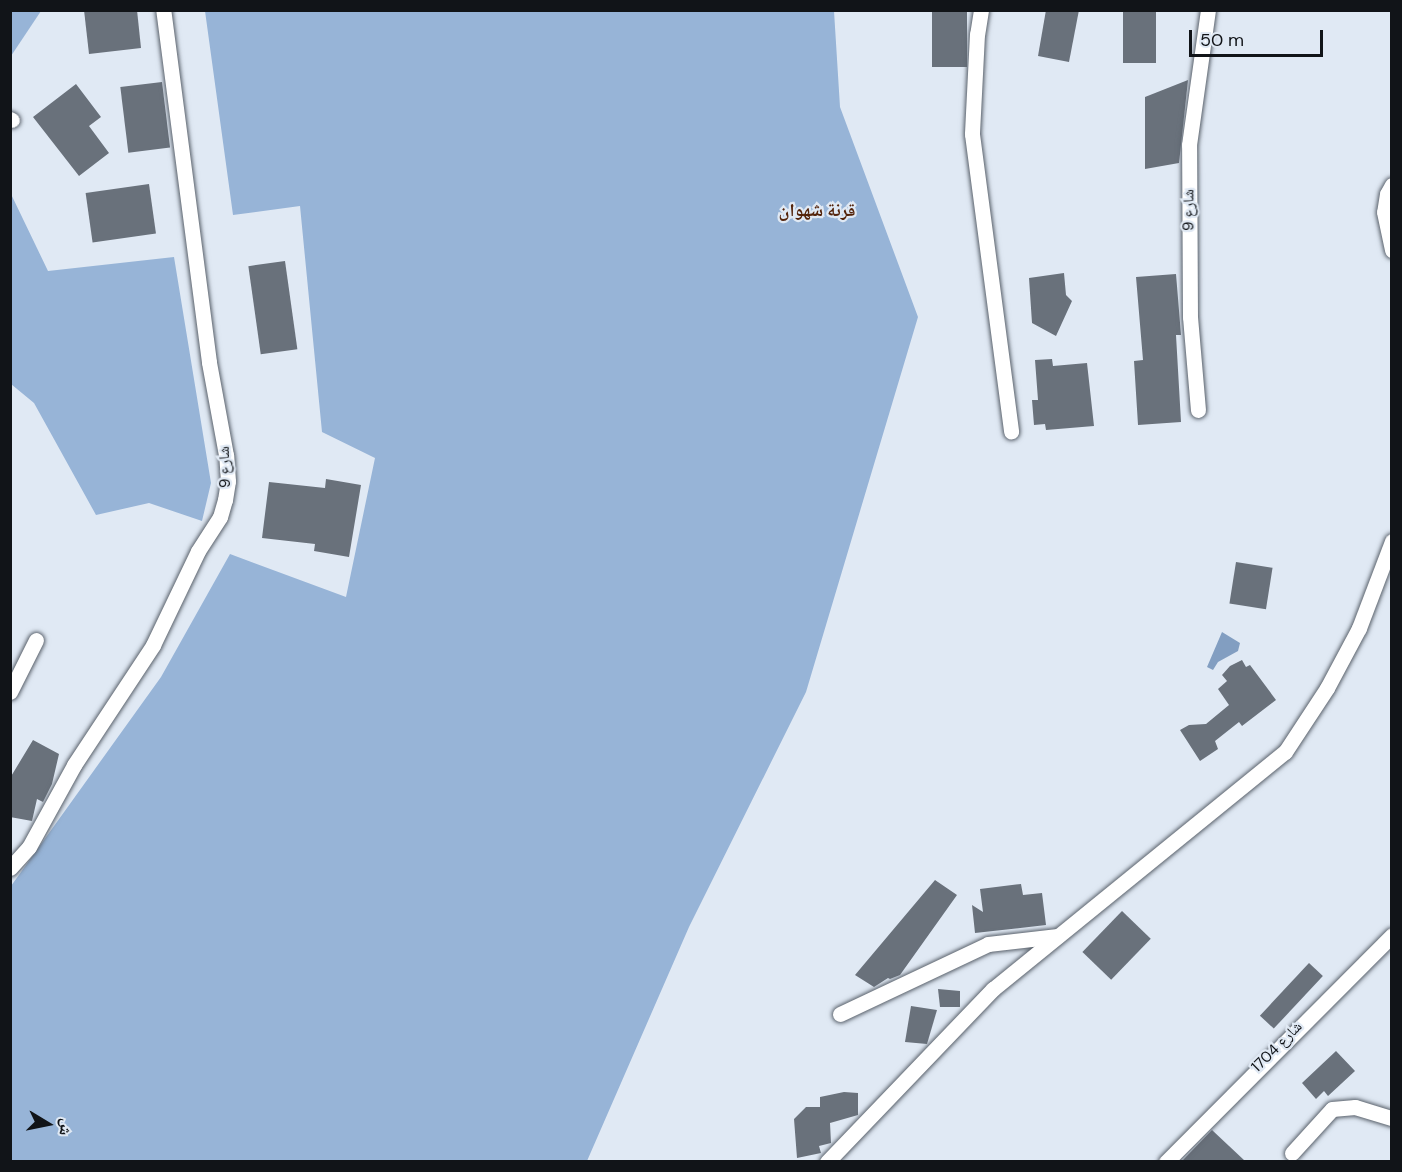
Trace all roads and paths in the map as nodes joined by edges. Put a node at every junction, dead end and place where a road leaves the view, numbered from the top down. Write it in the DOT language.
graph roads {
  1 [pos="163,10"];
  2 [pos="981,10"];
  3 [pos="1208,10"];
  4 [pos="1392,184"];
  5 [pos="1392,250"];
  6 [pos="1198,410"];
  7 [pos="1011,431"];
  8 [pos="1392,541"];
  9 [pos="36,640"];
  10 [pos="10,693"];
  11 [pos="10,868"];
  12 [pos="1392,935"];
  13 [pos="1058,936"];
  14 [pos="840,1014"];
  15 [pos="1392,1118"];
  16 [pos="1292,1153"];
  17 [pos="827,1161"];
  18 [pos="1166,1161"];
  1 -- 11 [label="street, شارع 9"];
  2 -- 7 [label="street"];
  3 -- 6 [label="street, شارع 9"];
  4 -- 5 [label="street"];
  8 -- 13 [label="street"];
  9 -- 10 [label="street"];
  12 -- 18 [label="street, شارع 1704"];
  13 -- 14 [label="street"];
  13 -- 17 [label="street"];
  15 -- 16 [label="street"];
}
